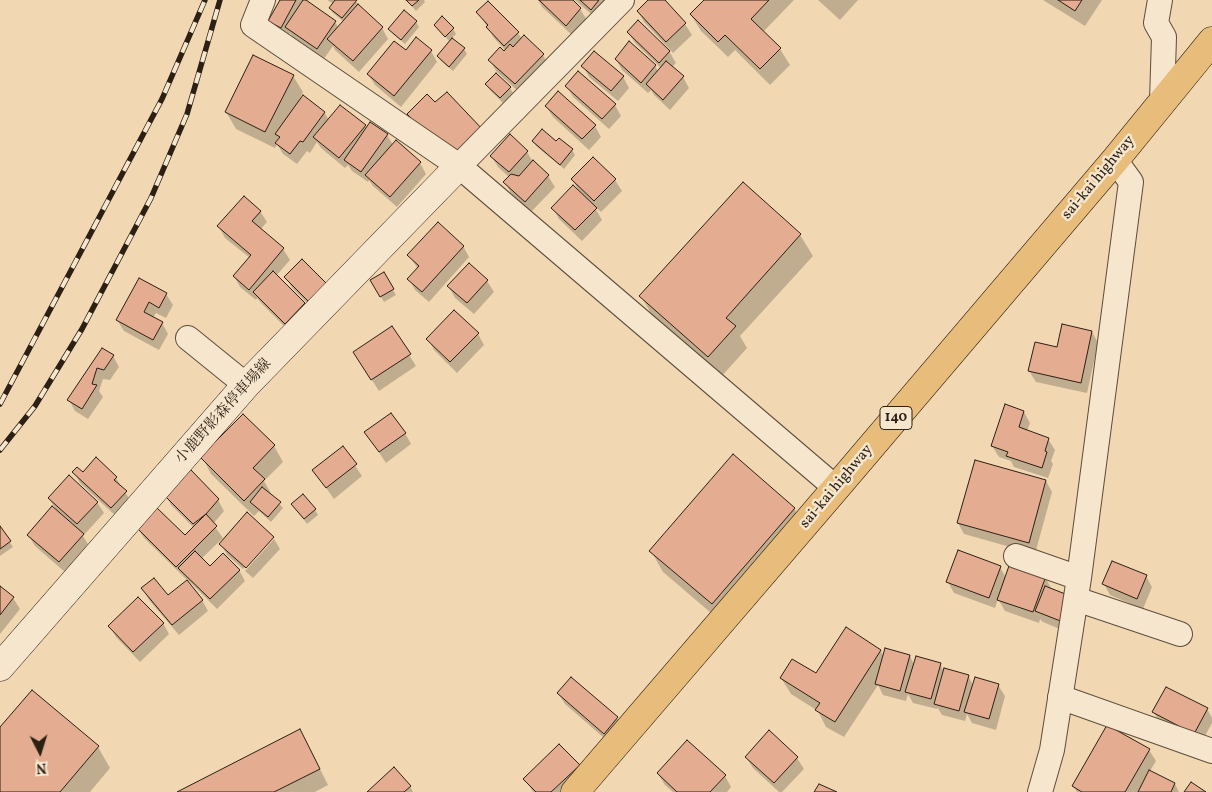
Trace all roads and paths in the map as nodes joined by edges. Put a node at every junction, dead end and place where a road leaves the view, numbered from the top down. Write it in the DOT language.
graph roads {
  1 [pos="263,0"];
  2 [pos="622,0"];
  3 [pos="1160,0"];
  4 [pos="1212,42"];
  5 [pos="1162,101"];
  6 [pos="1115,160"];
  7 [pos="459,166"];
  8 [pos="188,338"];
  9 [pos="246,385"];
  10 [pos="836,488"];
  11 [pos="1016,556"];
  12 [pos="1078,588"];
  13 [pos="1180,634"];
  14 [pos="0,667"];
  15 [pos="1060,697"];
  16 [pos="1212,751"];
  17 [pos="575,792"];
  18 [pos="1040,792"];
  1 -- 7 [label="street"];
  2 -- 7 [label="street"];
  3 -- 5 [label="street"];
  4 -- 5 [label="highway, sai-kai highway / 140"];
  5 -- 6 [label="highway, sai-kai highway / 140"];
  6 -- 10 [label="highway, sai-kai highway / 140"];
  6 -- 12 [label="street"];
  7 -- 9 [label="main road, 小鹿野影森停車場線"];
  7 -- 10 [label="street"];
  8 -- 9 [label="street"];
  9 -- 14 [label="main road, 小鹿野影森停車場線"];
  10 -- 17 [label="highway, sai-kai highway / 140"];
  11 -- 12 [label="street"];
  12 -- 13 [label="street"];
  12 -- 15 [label="street"];
  15 -- 16 [label="street"];
  15 -- 18 [label="street"];
}
